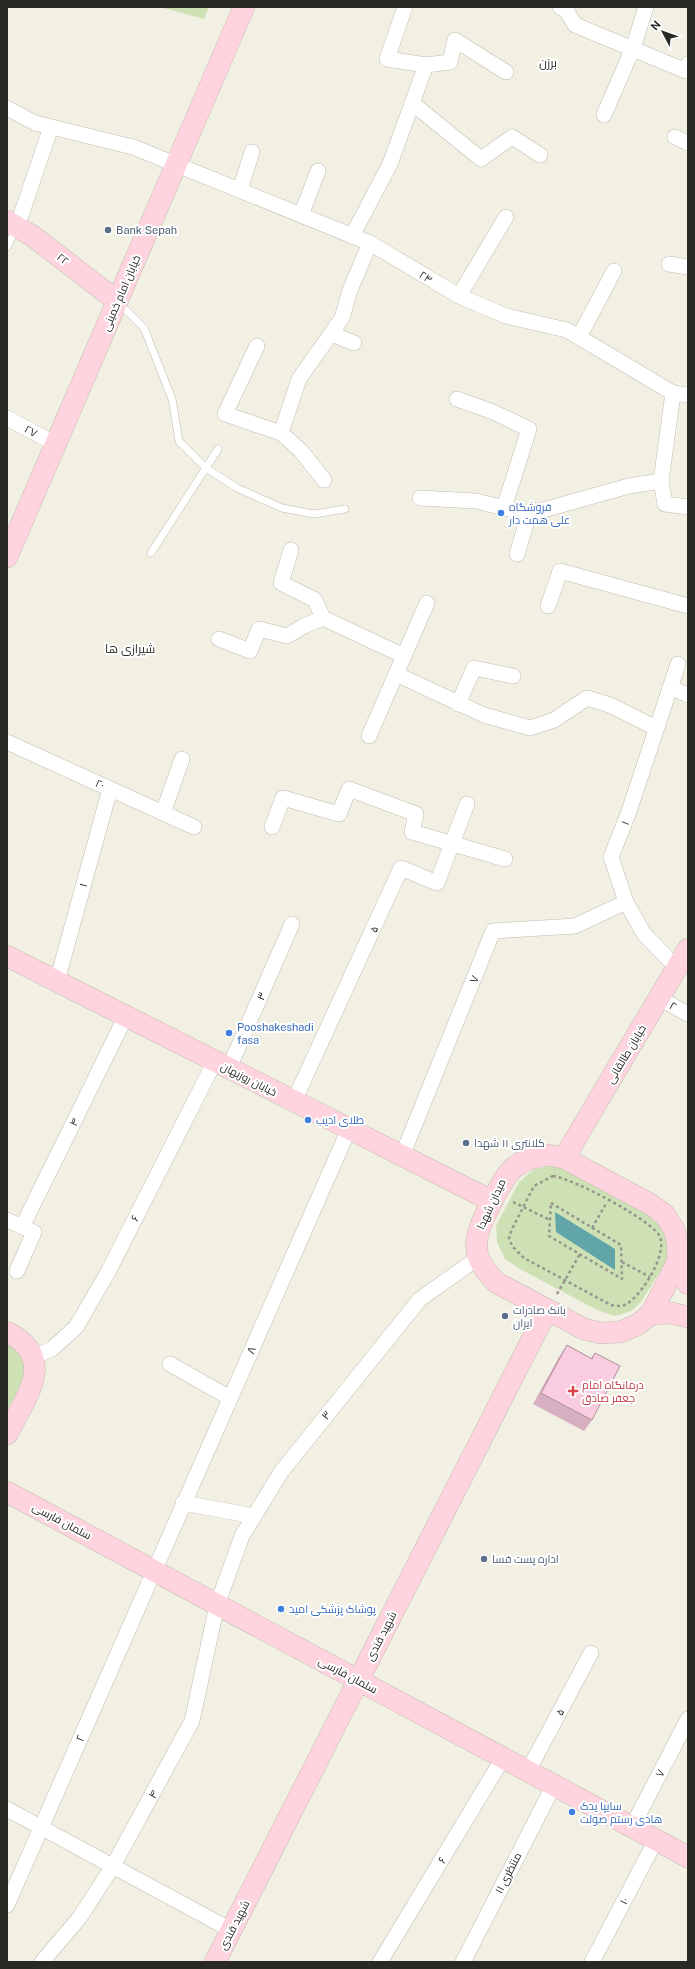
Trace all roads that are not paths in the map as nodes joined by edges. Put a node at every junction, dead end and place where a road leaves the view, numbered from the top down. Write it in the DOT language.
graph roads {
  1 [pos="244,7"];
  2 [pos="405,7"];
  3 [pos="560,7"];
  4 [pos="646,7"];
  5 [pos="633,48"];
  6 [pos="688,64"];
  7 [pos="426,65"];
  8 [pos="506,72"];
  9 [pos="412,103"];
  10 [pos="7,108"];
  11 [pos="604,115"];
  12 [pos="51,127"];
  13 [pos="252,152"];
  14 [pos="540,155"];
  15 [pos="176,165"];
  16 [pos="318,171"];
  17 [pos="240,190"];
  18 [pos="301,215"];
  19 [pos="506,217"];
  20 [pos="12,224"];
  21 [pos="352,236"];
  22 [pos="370,243"];
  23 [pos="7,247"];
  24 [pos="669,264"];
  25 [pos="688,267"];
  26 [pos="614,271"];
  27 [pos="459,296"];
  28 [pos="117,301"];
  29 [pos="332,334"];
  30 [pos="579,337"];
  31 [pos="354,343"];
  32 [pos="257,346"];
  33 [pos="672,393"];
  34 [pos="688,395"];
  35 [pos="457,399"];
  36 [pos="7,418"];
  37 [pos="281,433"];
  38 [pos="56,444"];
  39 [pos="218,449"];
  40 [pos="206,468"];
  41 [pos="324,480"];
  42 [pos="661,481"];
  43 [pos="420,498"];
  44 [pos="688,507"];
  45 [pos="504,508"];
  46 [pos="345,509"];
  47 [pos="529,514"];
  48 [pos="291,550"];
  49 [pos="151,552"];
  50 [pos="517,554"];
  51 [pos="7,557"];
  52 [pos="427,603"];
  53 [pos="548,606"];
  54 [pos="688,606"];
  55 [pos="323,618"];
  56 [pos="219,639"];
  57 [pos="404,656"];
  58 [pos="678,664"];
  59 [pos="396,674"];
  60 [pos="513,676"];
  61 [pos="670,687"];
  62 [pos="688,694"];
  63 [pos="458,704"];
  64 [pos="656,728"];
  65 [pos="369,736"];
  66 [pos="7,742"];
  67 [pos="182,759"];
  68 [pos="110,789"];
  69 [pos="467,804"];
  70 [pos="163,813"];
  71 [pos="194,827"];
  72 [pos="272,827"];
  73 [pos="452,845"];
  74 [pos="505,859"];
  75 [pos="626,902"];
  76 [pos="292,924"];
  77 [pos="688,949"];
  78 [pos="7,956"];
  79 [pos="677,968"];
  80 [pos="57,981"];
  81 [pos="659,998"];
  82 [pos="688,1014"];
  83 [pos="126,1016"];
  84 [pos="222,1065"];
  85 [pos="294,1101"];
  86 [pos="349,1129"];
  87 [pos="402,1156"];
  88 [pos="564,1158"];
  89 [pos="501,1201"];
  90 [pos="7,1220"];
  91 [pos="22,1227"];
  92 [pos="478,1258"];
  93 [pos="677,1263"];
  94 [pos="17,1270"];
  95 [pos="688,1284"];
  96 [pos="547,1310"];
  97 [pos="651,1314"];
  98 [pos="688,1317"];
  99 [pos="7,1332"];
  100 [pos="34,1357"];
  101 [pos="170,1364"];
  102 [pos="230,1398"];
  103 [pos="7,1434"];
  104 [pos="7,1492"];
  105 [pos="183,1503"];
  106 [pos="254,1516"];
  107 [pos="154,1570"];
  108 [pos="217,1605"];
  109 [pos="591,1653"];
  110 [pos="358,1680"];
  111 [pos="688,1719"];
  112 [pos="503,1758"];
  113 [pos="528,1772"];
  114 [pos="554,1785"];
  115 [pos="7,1809"];
  116 [pos="41,1827"];
  117 [pos="632,1827"];
  118 [pos="656,1840"];
  119 [pos="688,1857"];
  120 [pos="113,1866"];
  121 [pos="7,1905"];
  122 [pos="231,1930"];
  123 [pos="42,1962"];
  124 [pos="215,1962"];
  125 [pos="380,1962"];
  126 [pos="463,1962"];
  127 [pos="592,1962"];
  1 -- 15 [label="street, خیابان امام خمینی"];
  2 -- 7 [label="street"];
  3 -- 5 [label="street"];
  4 -- 5 [label="street"];
  5 -- 6 [label="street"];
  5 -- 11 [label="street"];
  7 -- 8 [label="street"];
  7 -- 9 [label="street"];
  9 -- 14 [label="street"];
  9 -- 21 [label="street"];
  10 -- 12 [label="street, ۲۴"];
  12 -- 15 [label="street, ۲۴"];
  12 -- 20 [label="street"];
  13 -- 17 [label="street"];
  15 -- 17 [label="street, ۲۴"];
  15 -- 28 [label="street, خیابان امام خمینی"];
  16 -- 18 [label="street"];
  17 -- 18 [label="street, ۲۴"];
  18 -- 21 [label="street, ۲۴"];
  19 -- 27 [label="street"];
  20 -- 23 [label="lane"];
  20 -- 28 [label="street, ۲۲"];
  21 -- 22 [label="street, ۲۴"];
  22 -- 27 [label="street, ۲۴"];
  22 -- 29 [label="street"];
  24 -- 25 [label="street"];
  26 -- 30 [label="street"];
  27 -- 30 [label="street, ۲۴"];
  28 -- 38 [label="street, خیابان امام خمینی"];
  28 -- 40 [label="lane"];
  29 -- 31 [label="street"];
  29 -- 37 [label="street"];
  30 -- 33 [label="street, ۲۴"];
  32 -- 37 [label="street"];
  33 -- 34 [label="street"];
  33 -- 42 [label="street"];
  35 -- 45 [label="street"];
  36 -- 38 [label="street, ۲۷"];
  37 -- 41 [label="street"];
  38 -- 51 [label="street, خیابان امام خمینی"];
  39 -- 40 [label="lane"];
  40 -- 46 [label="lane"];
  40 -- 49 [label="lane"];
  42 -- 44 [label="street"];
  42 -- 47 [label="street"];
  43 -- 45 [label="street"];
  45 -- 47 [label="street"];
  47 -- 50 [label="street"];
  48 -- 55 [label="street"];
  52 -- 57 [label="street"];
  53 -- 54 [label="street"];
  55 -- 56 [label="street"];
  55 -- 57 [label="street"];
  57 -- 59 [label="street"];
  58 -- 61 [label="street, ۱"];
  59 -- 63 [label="street"];
  59 -- 65 [label="street"];
  60 -- 63 [label="street"];
  61 -- 62 [label="street"];
  61 -- 64 [label="street, ۱"];
  63 -- 64 [label="street"];
  64 -- 75 [label="street, ۱"];
  66 -- 68 [label="street, ۲۰"];
  67 -- 70 [label="street"];
  68 -- 70 [label="street, ۲۰"];
  68 -- 80 [label="street, ۱"];
  69 -- 73 [label="street, ۵"];
  70 -- 71 [label="street, ۲۰"];
  72 -- 73 [label="street"];
  73 -- 74 [label="street"];
  73 -- 85 [label="street, ۵"];
  75 -- 79 [label="street, ۱"];
  75 -- 87 [label="street, ۷"];
  76 -- 84 [label="street, ۳"];
  77 -- 79 [label="street, خیابان طالقانی"];
  78 -- 80 [label="street, خیابان روزبهان"];
  79 -- 81 [label="street, خیابان طالقانی"];
  80 -- 83 [label="street, خیابان روزبهان"];
  81 -- 82 [label="street, ۲"];
  81 -- 88 [label="street, خیابان طالقانی"];
  83 -- 84 [label="street, خیابان روزبهان"];
  83 -- 91 [label="street, ۴"];
  84 -- 85 [label="street, خیابان روزبهان"];
  84 -- 100 [label="street, ۶"];
  85 -- 86 [label="street, خیابان روزبهان"];
  86 -- 87 [label="street, خیابان روزبهان"];
  86 -- 102 [label="street, ۸"];
  87 -- 89 [label="street, خیابان روزبهان"];
  88 -- 89 [label="street, میدان شهدا"];
  88 -- 93 [label="street, میدان شهدا"];
  89 -- 92 [label="street, میدان شهدا"];
  90 -- 91 [label="street"];
  91 -- 94 [label="street"];
  92 -- 96 [label="street, میدان شهدا"];
  92 -- 106 [label="street, ۳"];
  93 -- 95 [label="street"];
  93 -- 97 [label="street, میدان شهدا"];
  96 -- 97 [label="street, میدان شهدا"];
  96 -- 110 [label="street, شهید قندی"];
  97 -- 98 [label="street"];
  99 -- 100 [label="street"];
  100 -- 103 [label="street"];
  101 -- 102 [label="street"];
  102 -- 105 [label="street, ۸"];
  104 -- 107 [label="street, سلمان فارسی"];
  105 -- 106 [label="street"];
  105 -- 107 [label="street, ۸"];
  106 -- 108 [label="street, ۳"];
  107 -- 108 [label="street, سلمان فارسی"];
  107 -- 116 [label="street, ۲"];
  108 -- 110 [label="street, سلمان فارسی"];
  108 -- 120 [label="street, ۴"];
  109 -- 113 [label="street, ۵"];
  110 -- 112 [label="street, سلمان فارسی"];
  110 -- 122 [label="street, شهید قندی"];
  111 -- 117 [label="street, ۷"];
  112 -- 113 [label="street, سلمان فارسی"];
  112 -- 125 [label="street, ۶"];
  113 -- 114 [label="street, سلمان فارسی"];
  114 -- 117 [label="street, سلمان فارسی"];
  114 -- 126 [label="street, منتظری ۱۱"];
  115 -- 116 [label="street"];
  116 -- 120 [label="street"];
  116 -- 121 [label="street, ۲"];
  117 -- 118 [label="street, سلمان فارسی"];
  118 -- 119 [label="street, سلمان فارسی"];
  118 -- 127 [label="street, ۱۰"];
  120 -- 122 [label="street"];
  120 -- 123 [label="street, ۴"];
  122 -- 124 [label="street, شهید قندی"];
}
